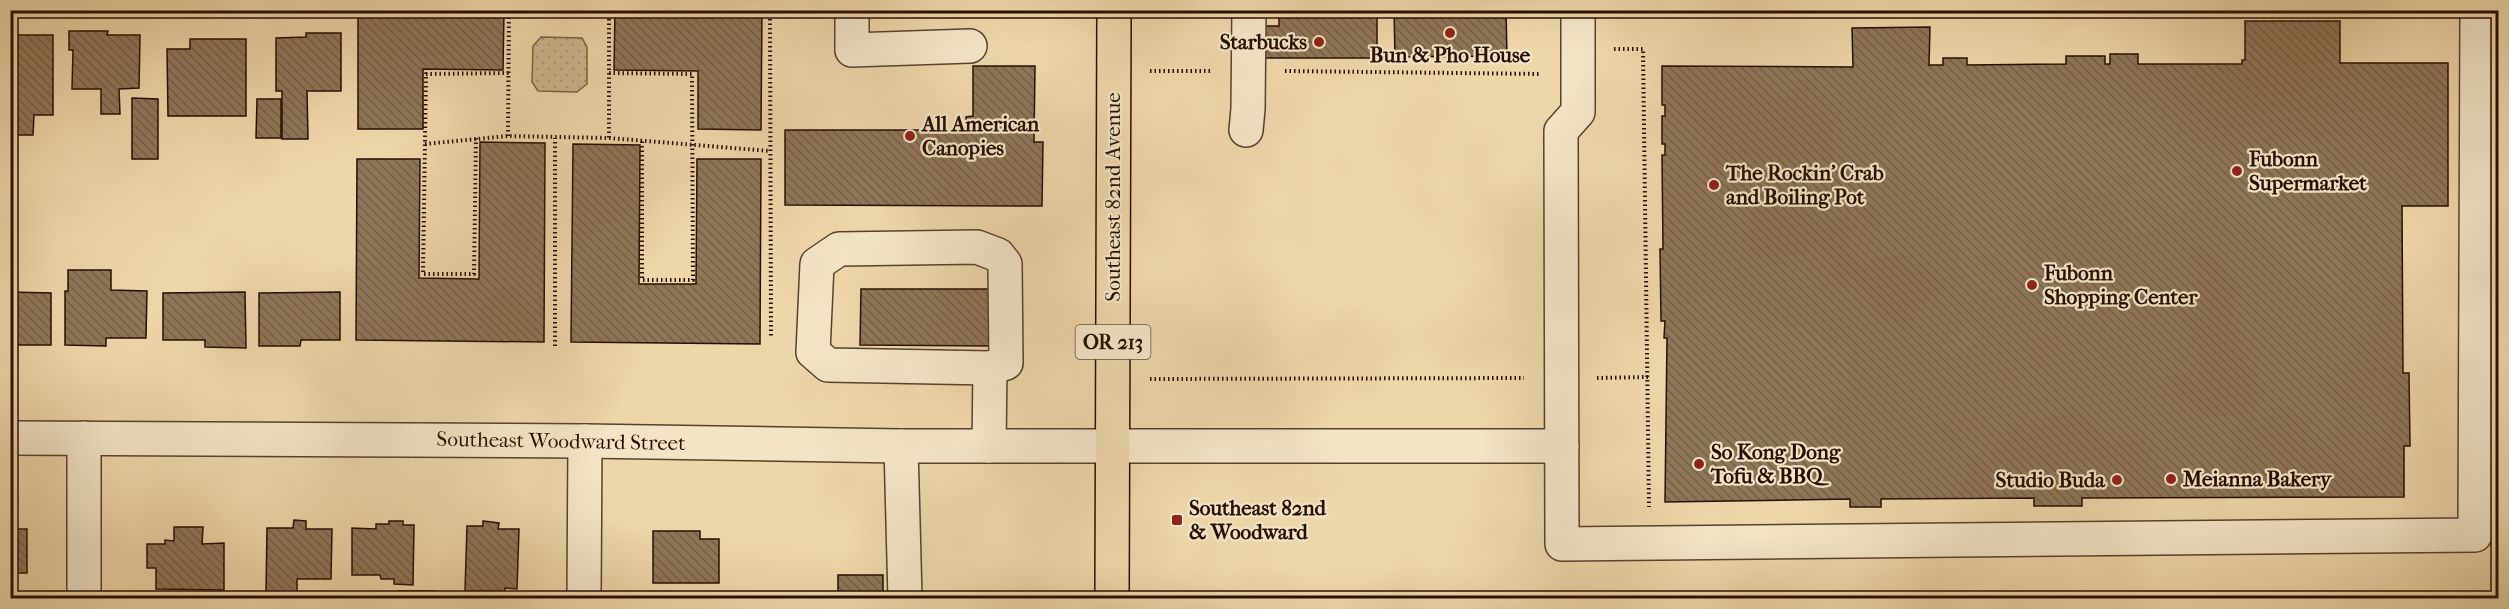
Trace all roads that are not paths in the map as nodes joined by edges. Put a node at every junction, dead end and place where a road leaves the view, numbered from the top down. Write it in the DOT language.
graph roads {
  1 [pos="852,10"];
  2 [pos="1114,10"];
  3 [pos="1249,10"];
  4 [pos="1578,10"];
  5 [pos="2477,10"];
  6 [pos="970,46"];
  7 [pos="1246,130"];
  8 [pos="990,368"];
  9 [pos="10,438"];
  10 [pos="84,438"];
  11 [pos="585,441"];
  12 [pos="901,446"];
  13 [pos="989,446"];
  14 [pos="1112,446"];
  15 [pos="1562,446"];
  16 [pos="84,598"];
  17 [pos="585,598"];
  18 [pos="905,598"];
  19 [pos="1112,598"];
  1 -- 6 [label="street"];
  2 -- 14 [label="main road, Southeast 82nd Avenue / OR 213"];
  3 -- 7 [label="street"];
  4 -- 15 [label="street"];
  5 -- 15 [label="street"];
  8 -- 8 [label="street"];
  8 -- 13 [label="street"];
  9 -- 10 [label="street, Southeast Woodward Street"];
  10 -- 11 [label="street, Southeast Woodward Street"];
  10 -- 16 [label="street"];
  11 -- 12 [label="street, Southeast Woodward Street"];
  11 -- 17 [label="street"];
  12 -- 13 [label="street, Southeast Woodward Street"];
  12 -- 18 [label="street"];
  13 -- 14 [label="street, Southeast Woodward Street"];
  14 -- 15 [label="street, Southeast Woodward Street"];
  14 -- 19 [label="main road, Southeast 82nd Avenue / OR 213"];
}
